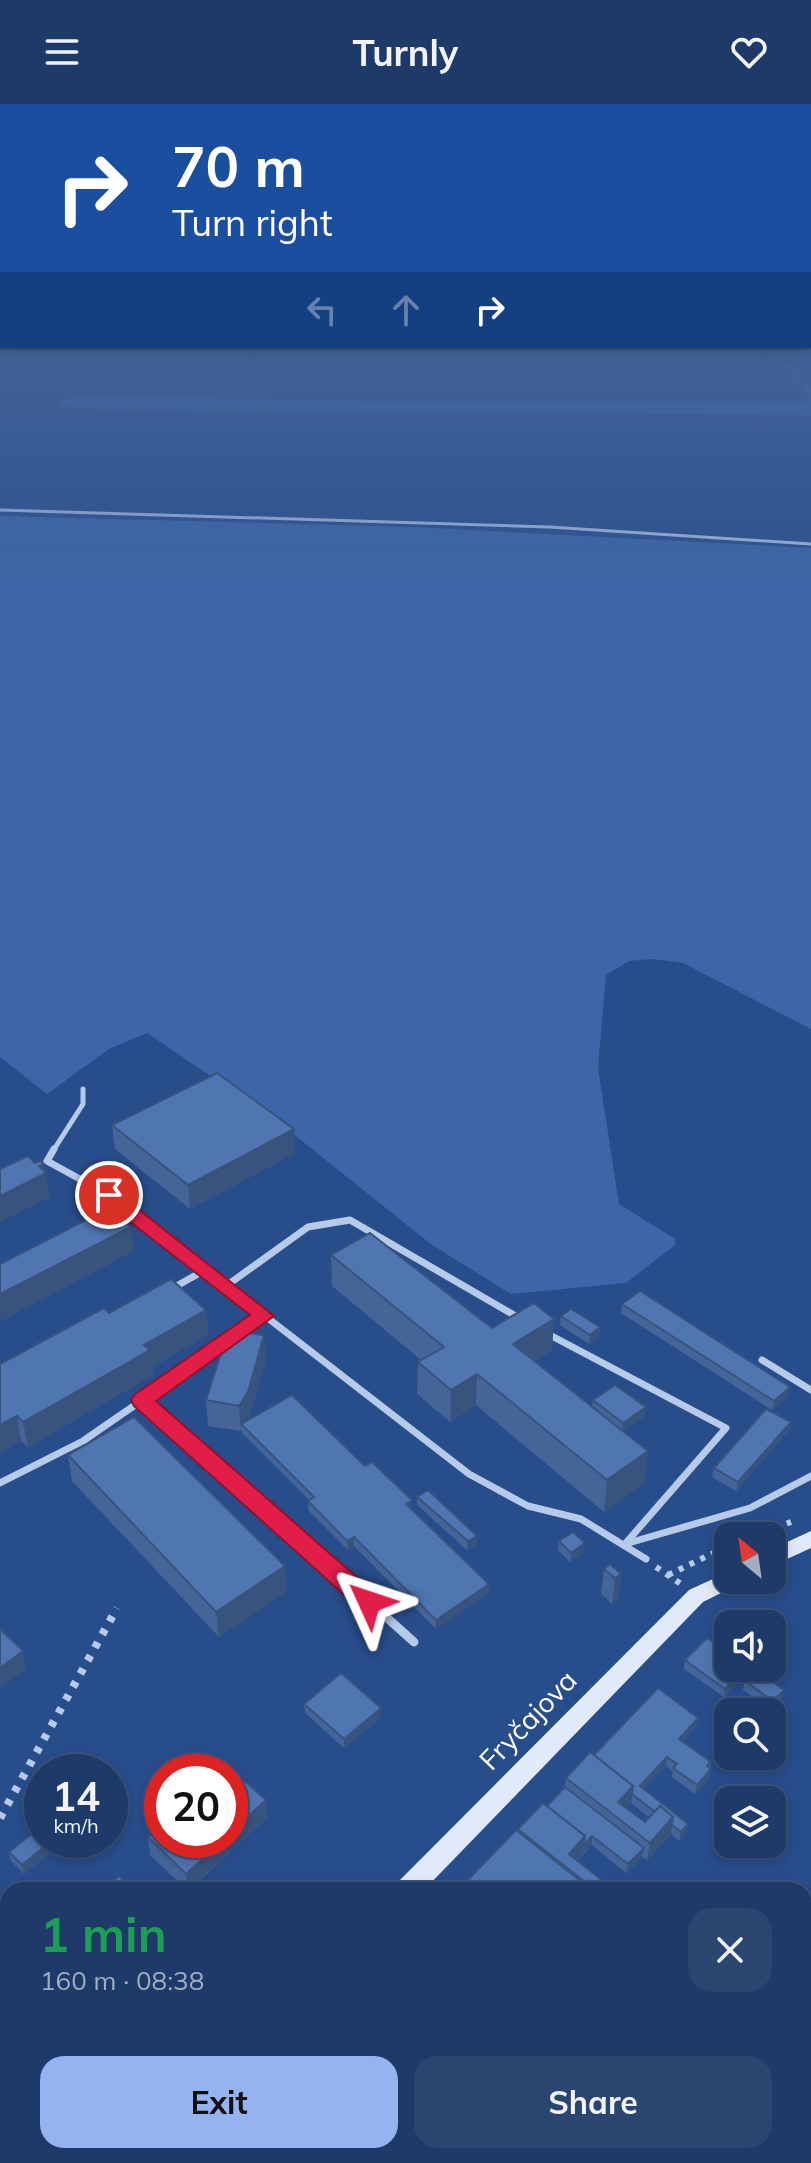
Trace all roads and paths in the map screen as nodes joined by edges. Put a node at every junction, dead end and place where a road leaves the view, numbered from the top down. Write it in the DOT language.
graph roads {
  1 [pos="0,510"];
  2 [pos="811,544"];
  3 [pos="83,1089"];
  4 [pos="205,1270"];
  5 [pos="226,1286"];
  6 [pos="164,1293"];
  7 [pos="264,1316"];
  8 [pos="523,1320"];
  9 [pos="537,1327"];
  10 [pos="762,1360"];
  11 [pos="811,1390"];
  12 [pos="142,1400"];
  13 [pos="811,1476"];
  14 [pos="0,1483"];
  15 [pos="802,1518"];
  16 [pos="786,1524"];
  17 [pos="811,1539"];
  18 [pos="625,1544"];
  19 [pos="786,1551"];
  20 [pos="714,1553"];
  21 [pos="646,1559"];
  22 [pos="668,1575"];
  23 [pos="714,1587"];
  24 [pos="696,1596"];
  25 [pos="117,1608"];
  26 [pos="414,1642"];
  27 [pos="0,1818"];
  28 [pos="415,1882"];
  1 -- 2 [label="lane"];
  3 -- 4 [label="lane"];
  4 -- 5 [label="lane"];
  4 -- 6 [label="lane"];
  5 -- 7 [label="lane"];
  5 -- 8 [label="lane"];
  7 -- 12 [label="lane"];
  7 -- 18 [label="lane"];
  9 -- 18 [label="lane"];
  10 -- 11 [label="lane"];
  12 -- 14 [label="lane"];
  12 -- 26 [label="lane"];
  13 -- 18 [label="lane"];
  15 -- 16 [label="path"];
  17 -- 19 [label="main road"];
  18 -- 21 [label="lane"];
  20 -- 22 [label="path"];
  21 -- 22 [label="path"];
  22 -- 24 [label="path"];
  23 -- 24 [label="main road, Fryčajova"];
  24 -- 28 [label="main road, Fryčajova"];
  25 -- 27 [label="path"];
}
